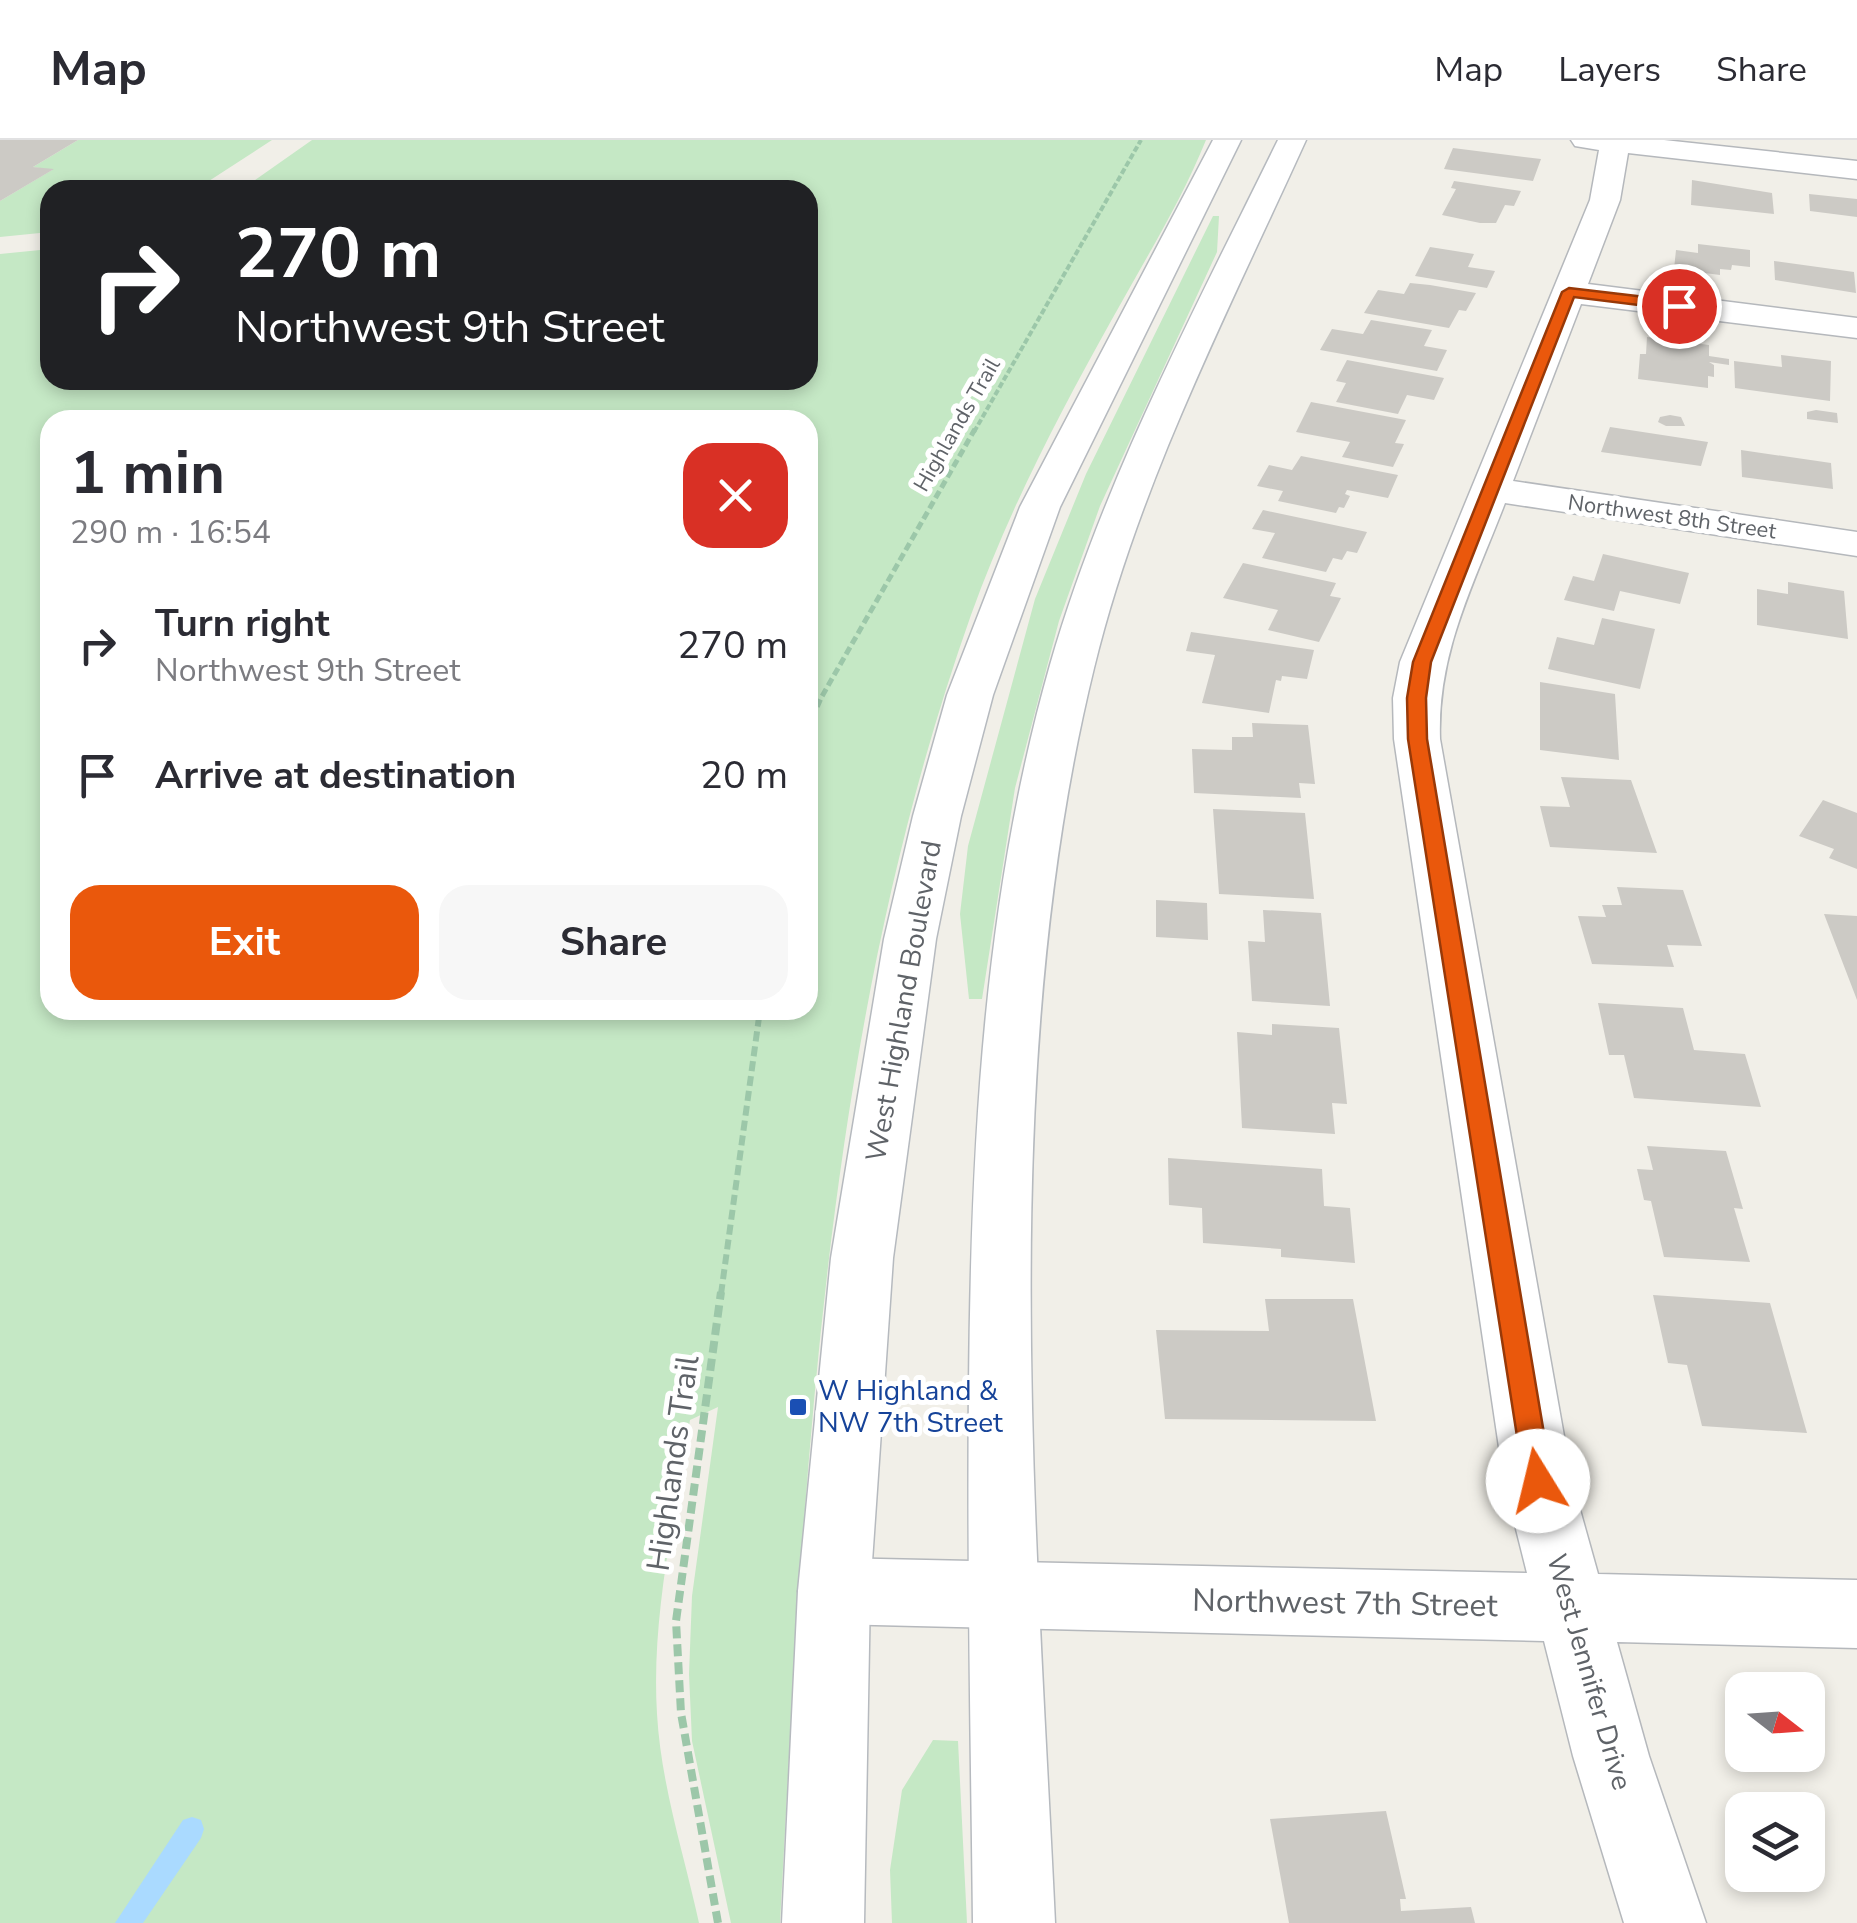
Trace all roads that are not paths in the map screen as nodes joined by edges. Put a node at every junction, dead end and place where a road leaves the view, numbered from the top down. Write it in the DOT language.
graph roads {
  1 [pos="1227,140"];
  2 [pos="1292,140"];
  3 [pos="1600,142"];
  4 [pos="1857,170"];
  5 [pos="1569,292"];
  6 [pos="1857,328"];
  7 [pos="1488,489"];
  8 [pos="1857,544"];
  9 [pos="834,1591"];
  10 [pos="1004,1595"];
  11 [pos="1569,1606"];
  12 [pos="1857,1614"];
  13 [pos="823,1923"];
  14 [pos="1014,1923"];
  15 [pos="1664,1923"];
  1 -- 9 [label="main road, West Highland Boulevard"];
  2 -- 10 [label="main road"];
  3 -- 4 [label="main road"];
  3 -- 5 [label="main road, West Jennifer Drive"];
  5 -- 6 [label="main road"];
  5 -- 7 [label="main road, West Jennifer Drive"];
  7 -- 8 [label="main road, Northwest 8th Street"];
  7 -- 11 [label="main road, West Jennifer Drive"];
  9 -- 10 [label="main road, Northwest 7th Street"];
  9 -- 13 [label="main road, West Highland Boulevard"];
  10 -- 11 [label="main road, Northwest 7th Street"];
  10 -- 14 [label="main road"];
  11 -- 12 [label="main road, Northwest 7th Street"];
  11 -- 15 [label="main road, West Jennifer Drive"];
}
